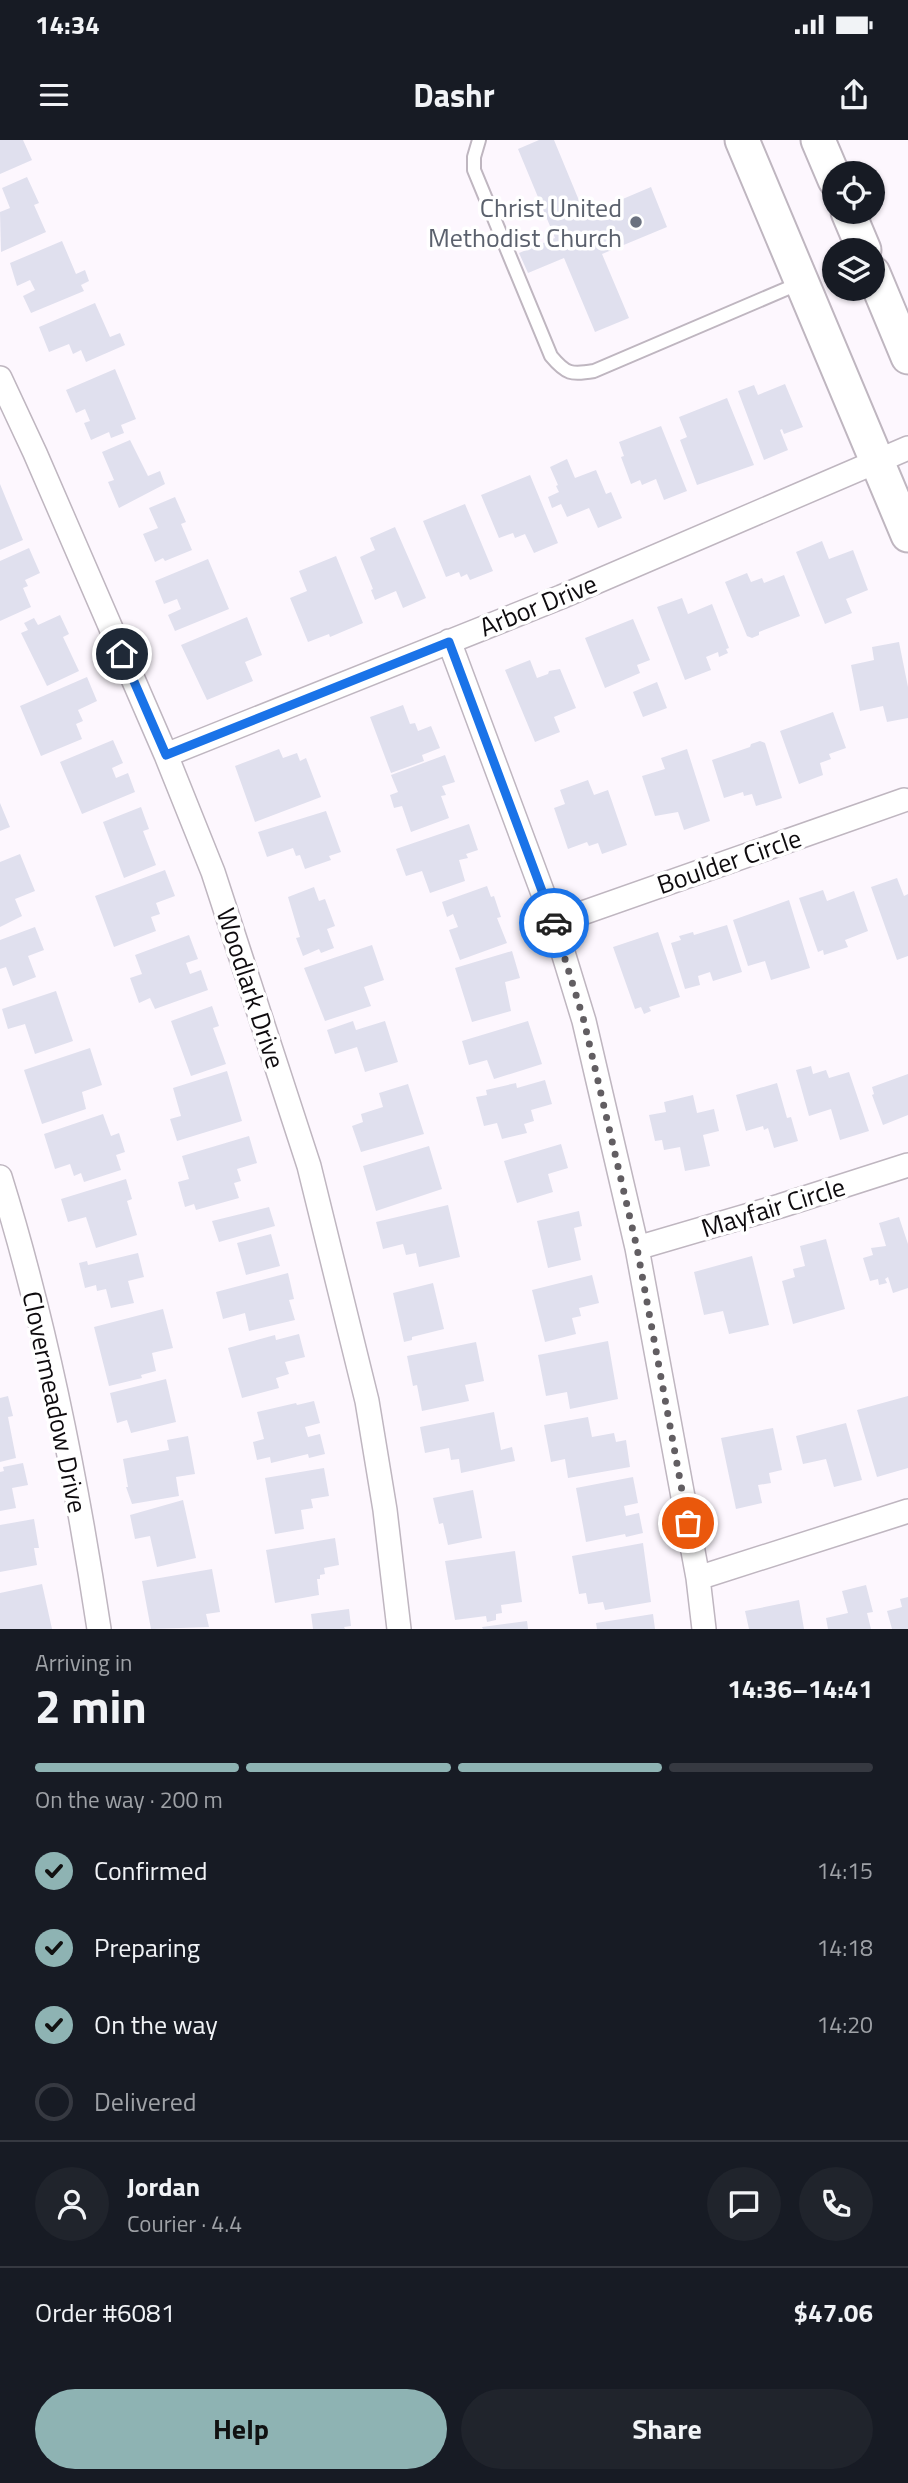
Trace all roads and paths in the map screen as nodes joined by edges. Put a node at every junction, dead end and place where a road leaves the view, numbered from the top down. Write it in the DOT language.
graph roads {
  1 [pos="479,140"];
  2 [pos="742,140"];
  3 [pos="818,140"];
  4 [pos="827,161"];
  5 [pos="802,282"];
  6 [pos="885,301"];
  7 [pos="908,357"];
  8 [pos="0,378"];
  9 [pos="908,448"];
  10 [pos="877,461"];
  11 [pos="908,535"];
  12 [pos="449,642"];
  13 [pos="166,755"];
  14 [pos="904,800"];
  15 [pos="554,923"];
  16 [pos="908,1165"];
  17 [pos="0,1177"];
  18 [pos="637,1248"];
  19 [pos="908,1511"];
  20 [pos="698,1578"];
  21 [pos="99,1629"];
  22 [pos="400,1629"];
  23 [pos="704,1629"];
  1 -- 5 [label="lane"];
  2 -- 5 [label="main road"];
  3 -- 4 [label="main road"];
  5 -- 10 [label="main road"];
  6 -- 7 [label="main road"];
  8 -- 13 [label="street, Woodlark Drive"];
  9 -- 10 [label="street, Arbor Drive"];
  10 -- 11 [label="main road"];
  10 -- 12 [label="street, Arbor Drive"];
  12 -- 13 [label="street, Arbor Drive"];
  12 -- 15 [label="street"];
  13 -- 22 [label="street, Woodlark Drive"];
  14 -- 15 [label="street, Boulder Circle"];
  15 -- 18 [label="street"];
  16 -- 18 [label="street, Mayfair Circle"];
  17 -- 21 [label="street, Clovermeadow Drive"];
  18 -- 20 [label="street"];
  19 -- 20 [label="street"];
  20 -- 23 [label="street"];
}
